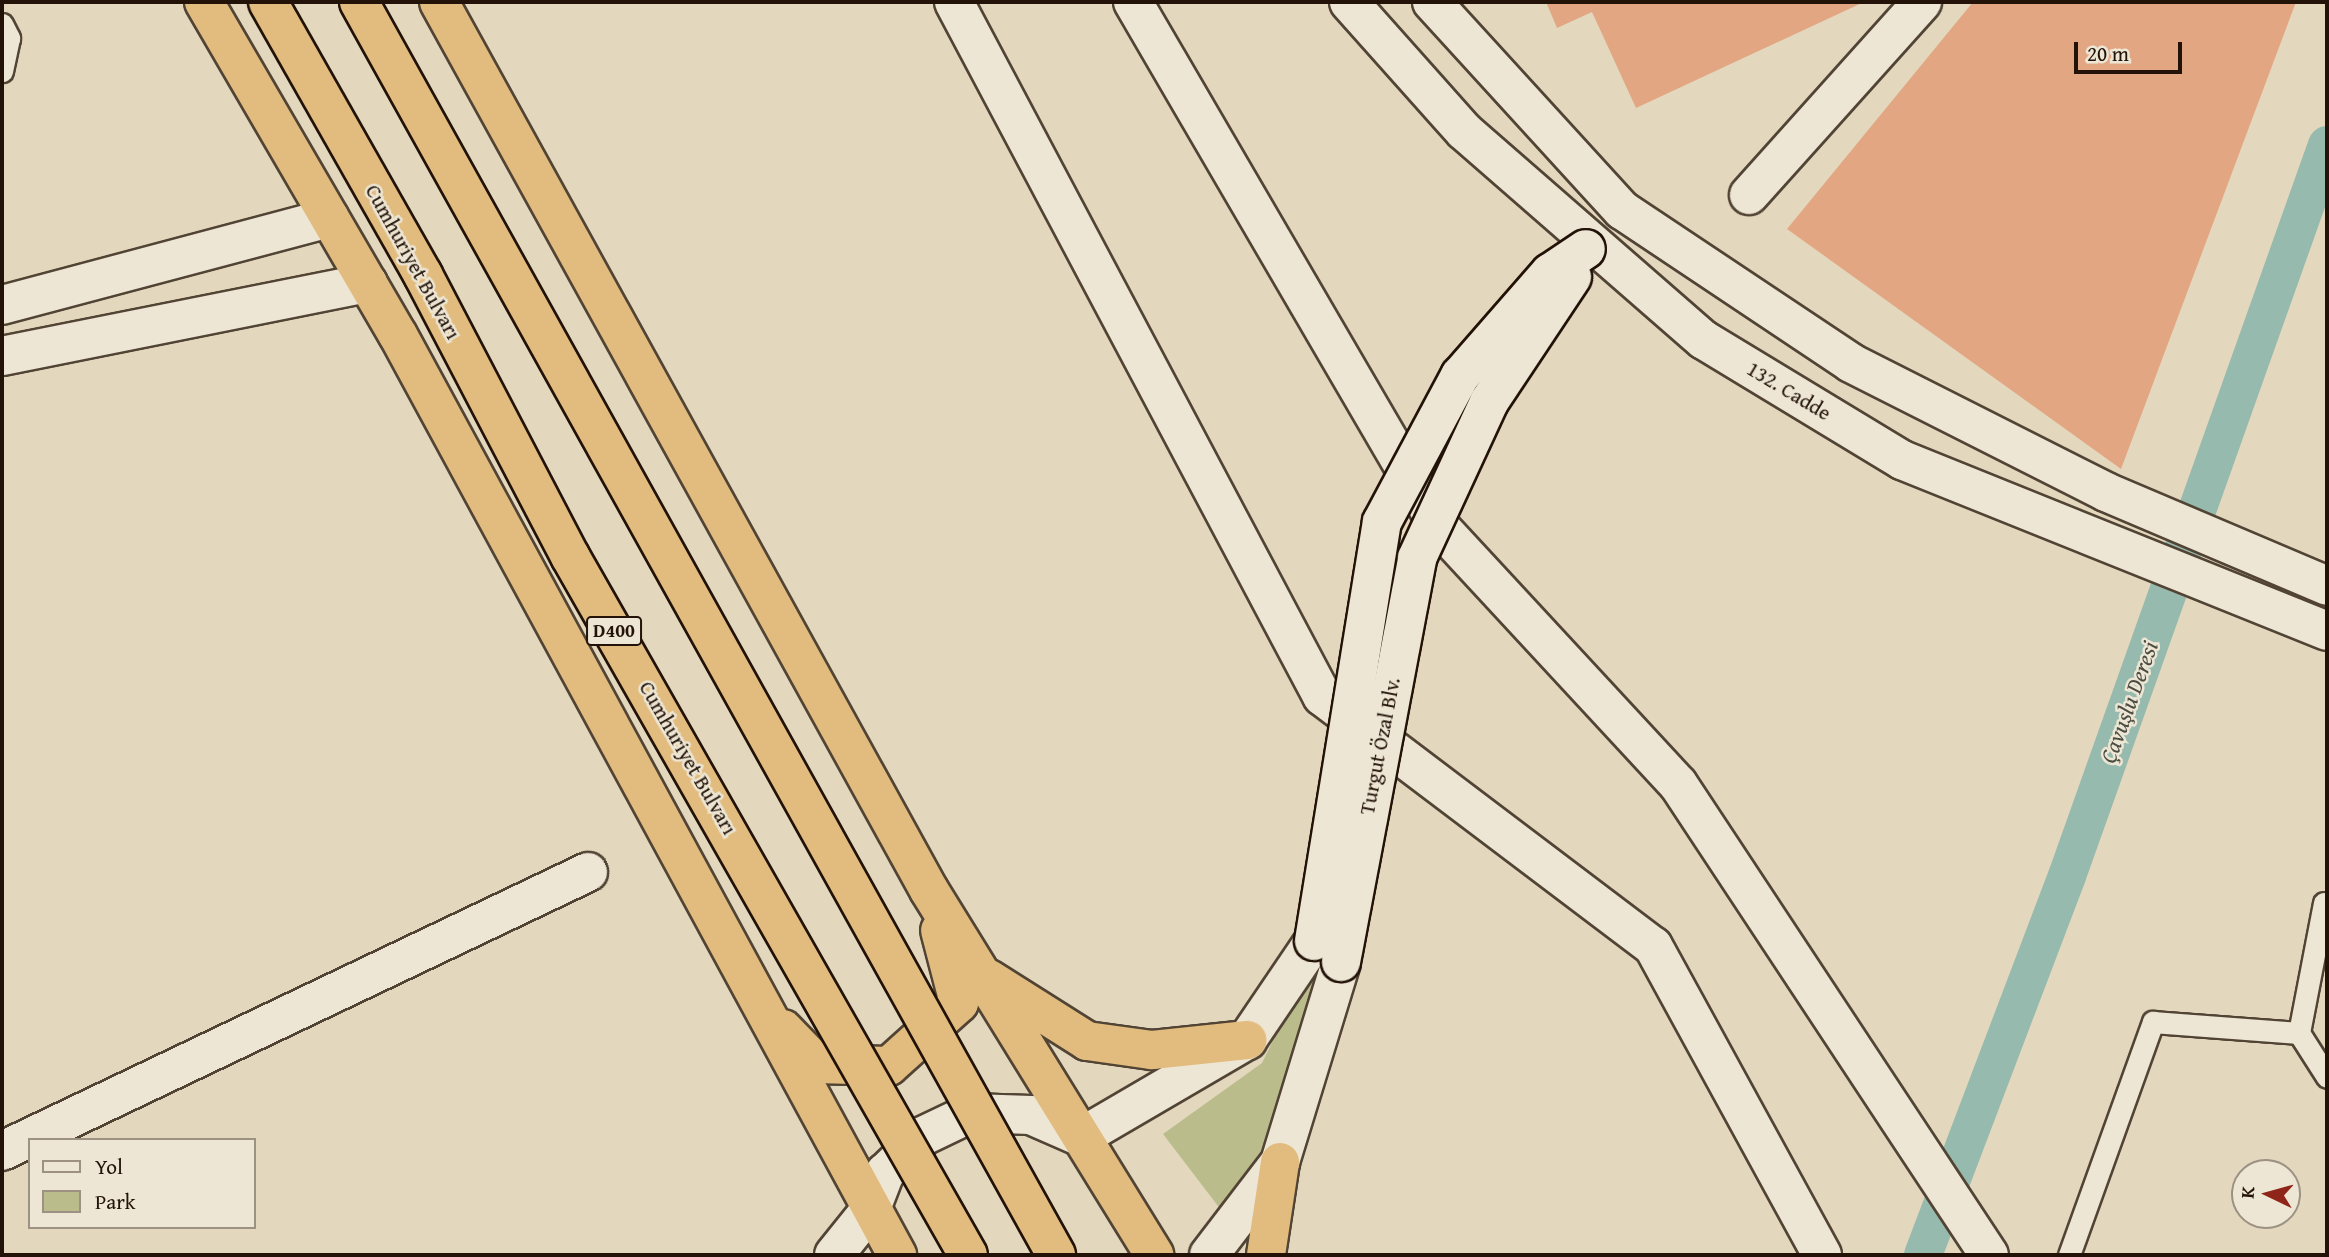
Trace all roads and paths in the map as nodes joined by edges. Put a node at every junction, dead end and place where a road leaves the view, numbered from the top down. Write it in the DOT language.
graph roads {
  1 [pos="204,2"];
  2 [pos="268,2"];
  3 [pos="359,2"];
  4 [pos="439,2"];
  5 [pos="954,2"];
  6 [pos="1133,2"];
  7 [pos="1349,2"];
  8 [pos="1432,2"];
  9 [pos="1922,2"];
  10 [pos="2,24"];
  11 [pos="2,71"];
  12 [pos="1749,195"];
  13 [pos="1622,210"];
  14 [pos="330,218"];
  15 [pos="1590,245"];
  16 [pos="368,283"];
  17 [pos="2,305"];
  18 [pos="2,356"];
  19 [pos="2327,586"];
  20 [pos="2327,631"];
  21 [pos="588,872"];
  22 [pos="929,890"];
  23 [pos="2324,903"];
  24 [pos="1327,951"];
  25 [pos="981,973"];
  26 [pos="757,1003"];
  27 [pos="2299,1033"];
  28 [pos="1247,1040"];
  29 [pos="2327,1077"];
  30 [pos="1081,1137"];
  31 [pos="29,1138"];
  32 [pos="28,1139"];
  33 [pos="2,1151"];
  34 [pos="1280,1162"];
  35 [pos="870,1209"];
  36 [pos="834,1255"];
  37 [pos="897,1255"];
  38 [pos="968,1255"];
  39 [pos="1056,1255"];
  40 [pos="1154,1255"];
  41 [pos="1209,1255"];
  42 [pos="1266,1255"];
  43 [pos="1822,1255"];
  44 [pos="1989,1255"];
  45 [pos="2069,1255"];
  1 -- 14 [label="highway"];
  2 -- 38 [label="highway, Cumhuriyet Bulvarı / D400, bridge"];
  3 -- 39 [label="highway, bridge"];
  4 -- 22 [label="highway"];
  5 -- 43 [label="street"];
  6 -- 44 [label="street"];
  7 -- 15 [label="street, 132. Cadde"];
  8 -- 13 [label="street"];
  9 -- 12 [label="street"];
  10 -- 11 [label="lane"];
  13 -- 15 [label="street, Turgut Özal Blv."];
  13 -- 19 [label="street"];
  14 -- 16 [label="highway"];
  14 -- 17 [label="street"];
  15 -- 20 [label="street, 132. Cadde"];
  15 -- 24 [label="street, Turgut Özal Blv., bridge"];
  16 -- 18 [label="street"];
  16 -- 26 [label="highway"];
  21 -- 31 [label="street"];
  22 -- 25 [label="highway"];
  22 -- 26 [label="highway"];
  23 -- 27 [label="lane"];
  24 -- 28 [label="street, Turgut Özal Blv."];
  24 -- 34 [label="street, Turgut Özal Blv."];
  25 -- 28 [label="highway"];
  25 -- 30 [label="highway"];
  26 -- 35 [label="highway"];
  27 -- 29 [label="lane"];
  27 -- 45 [label="lane"];
  28 -- 30 [label="street, Turgut Özal Blv."];
  30 -- 35 [label="street"];
  30 -- 40 [label="highway"];
  32 -- 33 [label="street"];
  34 -- 41 [label="street, Turgut Özal Blv."];
  34 -- 42 [label="highway"];
  35 -- 36 [label="street"];
  35 -- 37 [label="highway"];
}
